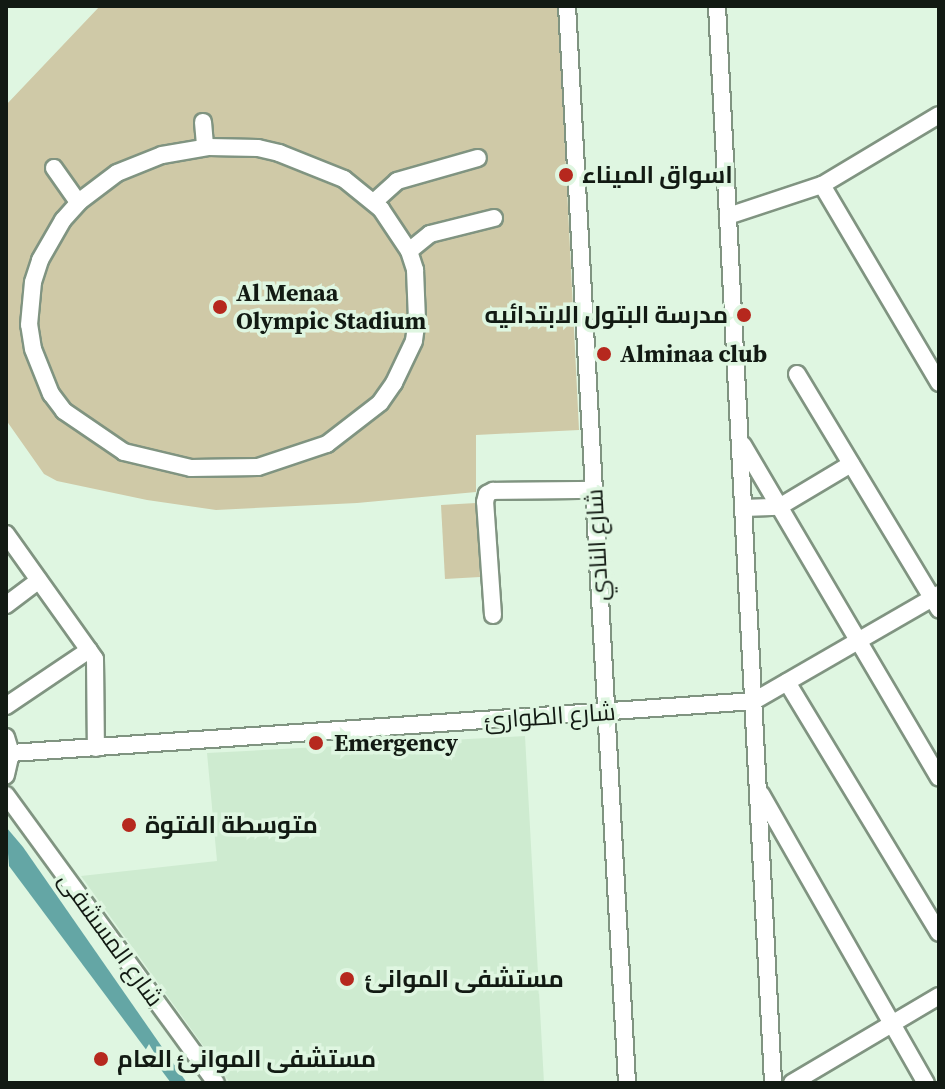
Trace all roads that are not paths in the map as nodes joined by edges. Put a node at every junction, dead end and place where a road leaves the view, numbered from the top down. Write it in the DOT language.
graph roads {
  1 [pos="567,6"];
  2 [pos="717,6"];
  3 [pos="939,115"];
  4 [pos="203,122"];
  5 [pos="205,147"];
  6 [pos="478,158"];
  7 [pos="54,168"];
  8 [pos="822,185"];
  9 [pos="78,202"];
  10 [pos="374,202"];
  11 [pos="728,216"];
  12 [pos="494,218"];
  13 [pos="409,251"];
  14 [pos="797,374"];
  15 [pos="939,383"];
  16 [pos="740,441"];
  17 [pos="851,464"];
  18 [pos="594,490"];
  19 [pos="779,507"];
  20 [pos="743,508"];
  21 [pos="6,534"];
  22 [pos="39,580"];
  23 [pos="937,600"];
  24 [pos="6,605"];
  25 [pos="493,615"];
  26 [pos="858,641"];
  27 [pos="89,650"];
  28 [pos="787,682"];
  29 [pos="754,701"];
  30 [pos="6,706"];
  31 [pos="606,712"];
  32 [pos="8,745"];
  33 [pos="96,748"];
  34 [pos="6,775"];
  35 [pos="939,778"];
  36 [pos="758,789"];
  37 [pos="6,795"];
  38 [pos="939,933"];
  39 [pos="939,996"];
  40 [pos="891,1025"];
  41 [pos="216,1083"];
  42 [pos="627,1083"];
  43 [pos="773,1083"];
  44 [pos="792,1083"];
  45 [pos="926,1083"];
  1 -- 18 [label="street, شارع النادي"];
  2 -- 11 [label="street"];
  3 -- 8 [label="street"];
  4 -- 5 [label="street"];
  5 -- 9 [label="street"];
  5 -- 10 [label="street"];
  6 -- 10 [label="street"];
  7 -- 9 [label="street"];
  8 -- 11 [label="street"];
  8 -- 15 [label="street"];
  9 -- 13 [label="street"];
  10 -- 13 [label="street"];
  11 -- 16 [label="street"];
  12 -- 13 [label="street"];
  14 -- 17 [label="street"];
  16 -- 19 [label="street"];
  16 -- 20 [label="street"];
  17 -- 19 [label="street"];
  17 -- 23 [label="street"];
  18 -- 25 [label="street"];
  18 -- 31 [label="street, شارع النادي"];
  19 -- 20 [label="street"];
  19 -- 26 [label="street"];
  20 -- 29 [label="street"];
  21 -- 22 [label="street"];
  22 -- 24 [label="street"];
  22 -- 27 [label="street"];
  23 -- 26 [label="street"];
  26 -- 28 [label="street"];
  26 -- 35 [label="street"];
  27 -- 30 [label="street"];
  27 -- 33 [label="street"];
  28 -- 29 [label="street"];
  28 -- 38 [label="street"];
  29 -- 31 [label="street, شارع الطوارئ"];
  29 -- 36 [label="street"];
  31 -- 33 [label="street, شارع الطوارئ"];
  31 -- 42 [label="street, شارع النادي"];
  32 -- 33 [label="street, شارع الطوارئ"];
  32 -- 34 [label="street"];
  36 -- 40 [label="street"];
  36 -- 43 [label="street"];
  37 -- 41 [label="street, شارع المسشفى"];
  39 -- 40 [label="street"];
  40 -- 44 [label="street"];
  40 -- 45 [label="street"];
}
